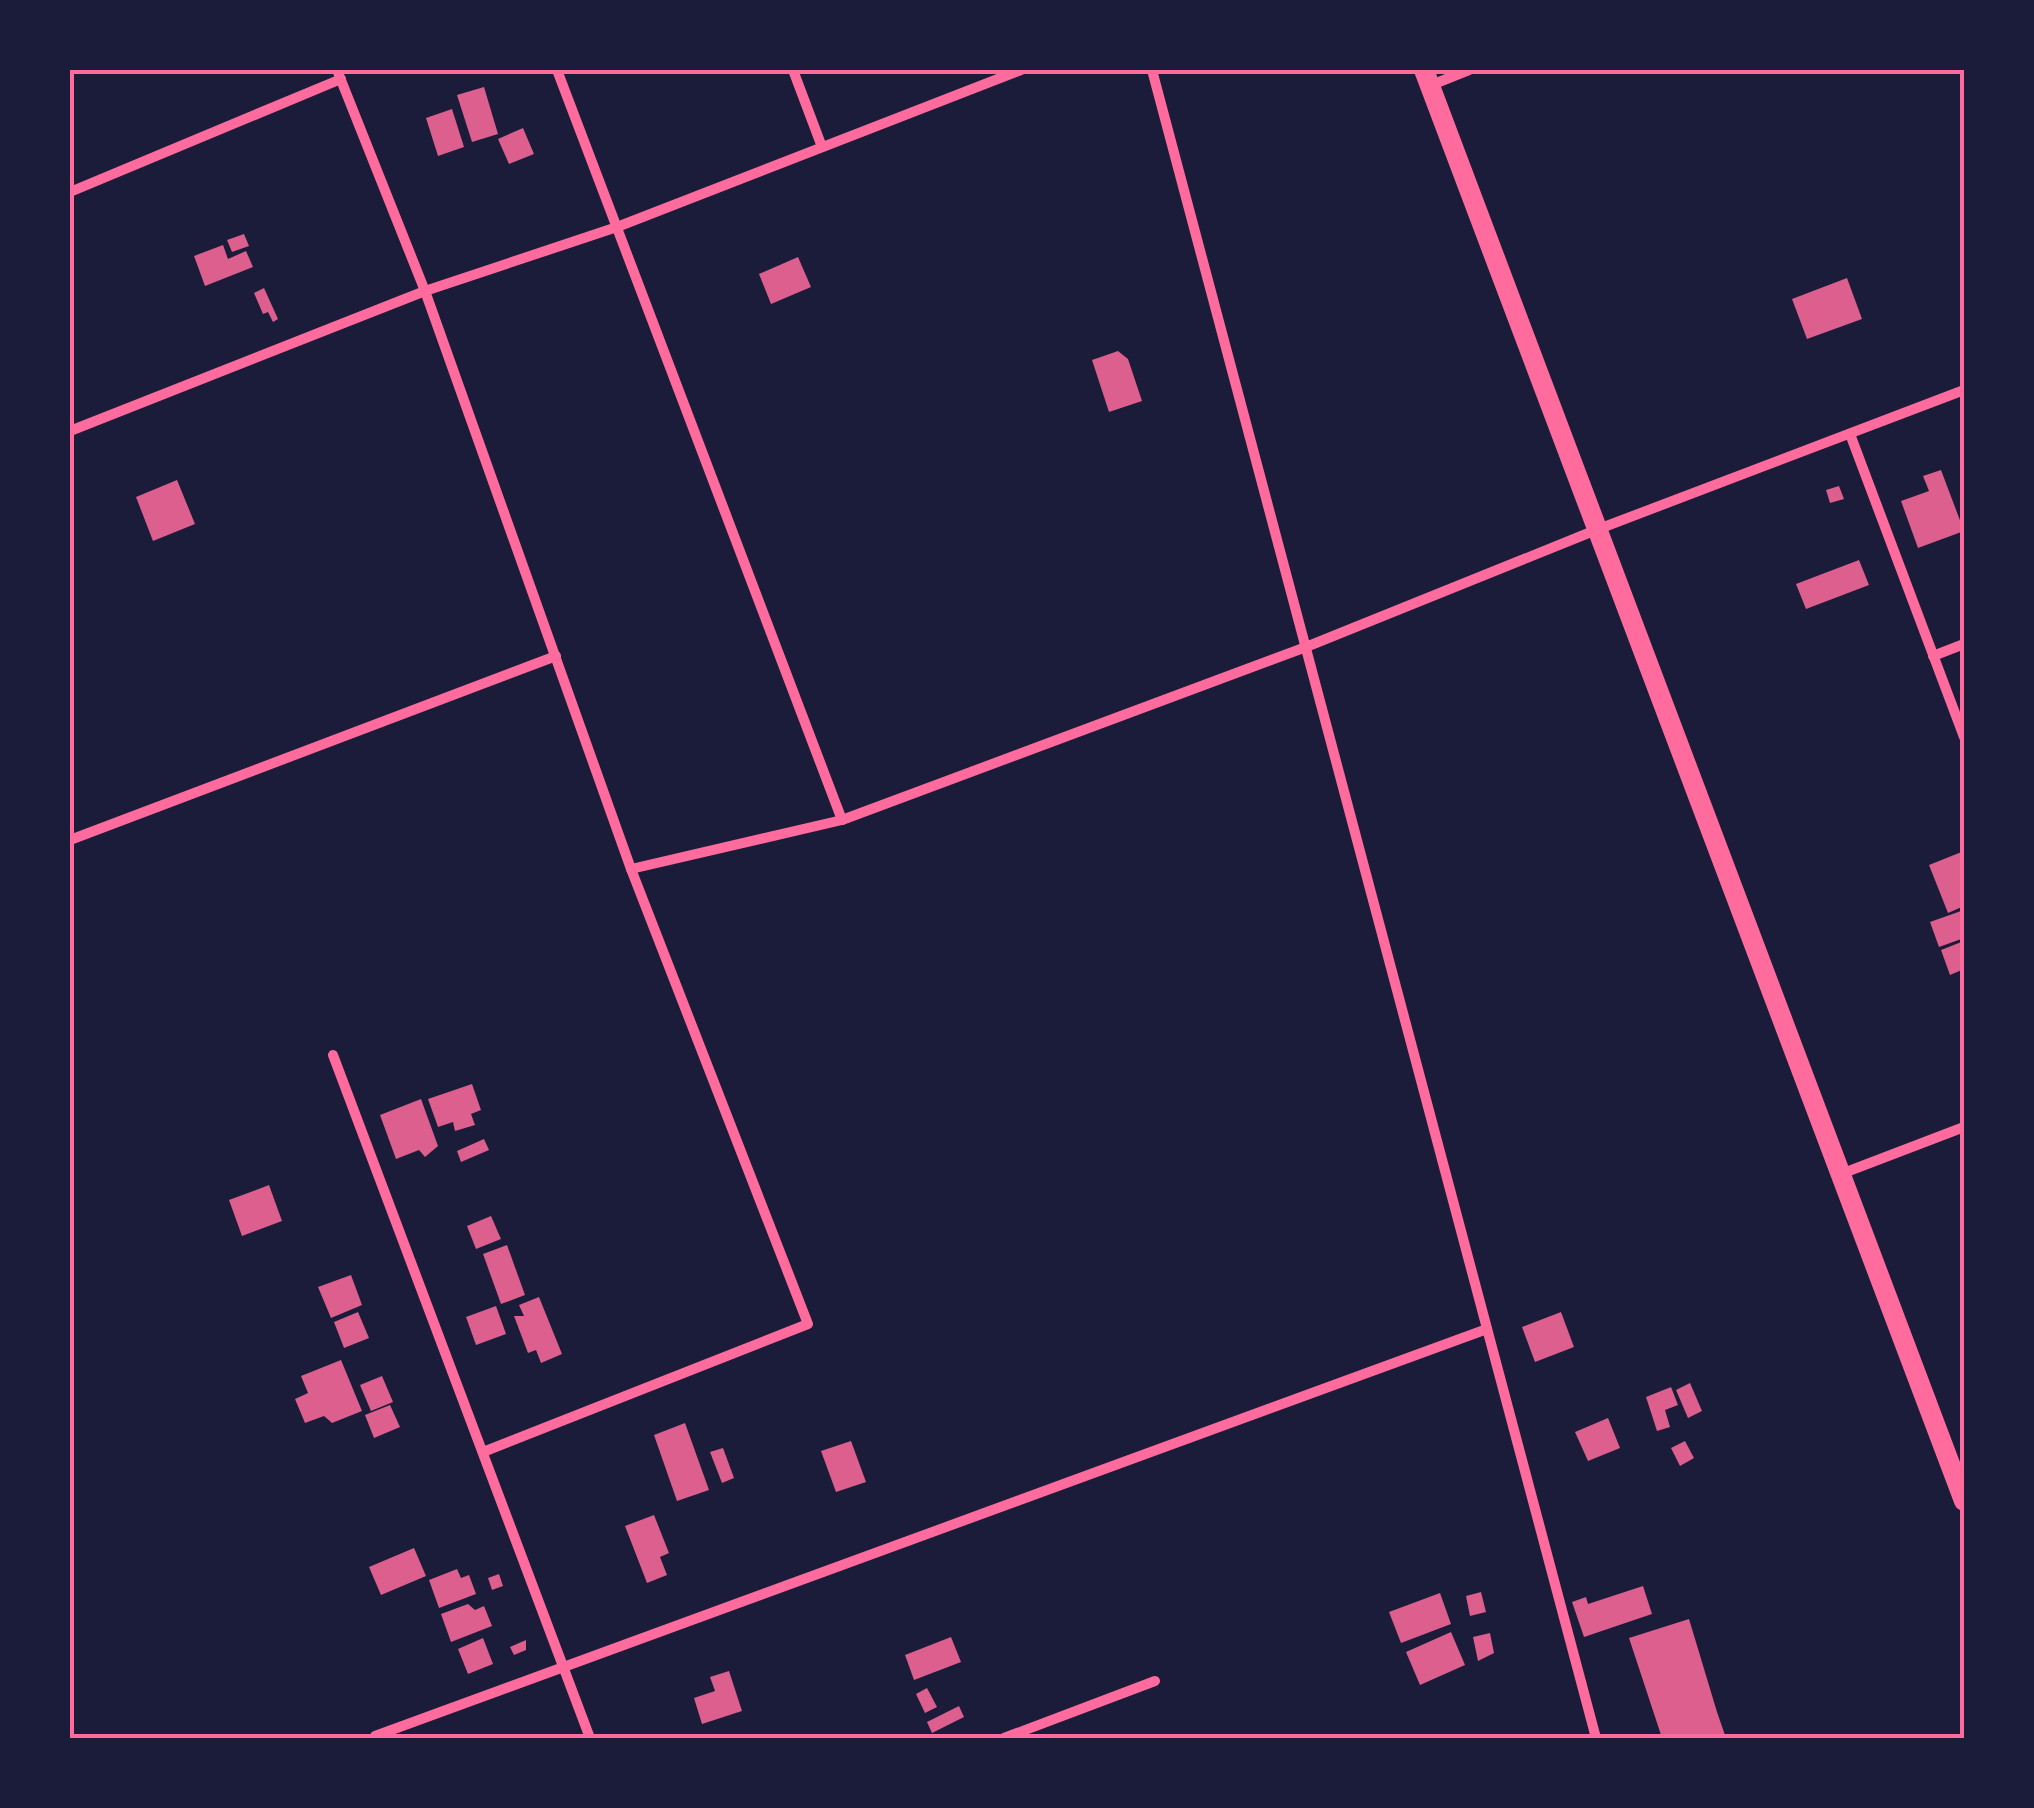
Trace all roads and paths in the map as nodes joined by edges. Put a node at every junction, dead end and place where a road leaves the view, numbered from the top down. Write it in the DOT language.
graph roads {
  1 [pos="557,70"];
  2 [pos="793,70"];
  3 [pos="1021,70"];
  4 [pos="1152,70"];
  5 [pos="1469,70"];
  6 [pos="339,74"];
  7 [pos="1426,78"];
  8 [pos="822,147"];
  9 [pos="70,192"];
  10 [pos="617,226"];
  11 [pos="425,291"];
  12 [pos="1964,390"];
  13 [pos="70,431"];
  14 [pos="1850,434"];
  15 [pos="1596,530"];
  16 [pos="1964,644"];
  17 [pos="1306,647"];
  18 [pos="556,656"];
  19 [pos="1933,656"];
  20 [pos="1964,737"];
  21 [pos="842,820"];
  22 [pos="70,840"];
  23 [pos="631,869"];
  24 [pos="333,1055"];
  25 [pos="1964,1127"];
  26 [pos="1841,1174"];
  27 [pos="1487,1329"];
  28 [pos="482,1452"];
  29 [pos="1964,1501"];
  30 [pos="564,1667"];
  31 [pos="1155,1681"];
  32 [pos="375,1736"];
  33 [pos="590,1738"];
  34 [pos="1004,1738"];
  35 [pos="1596,1738"];
  1 -- 10 [label="street"];
  2 -- 8 [label="street"];
  3 -- 8 [label="street"];
  4 -- 17 [label="street"];
  5 -- 7 [label="street"];
  6 -- 9 [label="street"];
  6 -- 11 [label="street"];
  7 -- 15 [label="main road"];
  8 -- 10 [label="street"];
  10 -- 11 [label="street"];
  10 -- 21 [label="street"];
  11 -- 13 [label="street"];
  11 -- 18 [label="street"];
  12 -- 14 [label="street"];
  14 -- 15 [label="street"];
  14 -- 19 [label="street"];
  15 -- 17 [label="street"];
  15 -- 26 [label="main road"];
  16 -- 19 [label="street"];
  17 -- 21 [label="street"];
  17 -- 27 [label="street"];
  18 -- 22 [label="street"];
  18 -- 23 [label="street"];
  19 -- 20 [label="street"];
  21 -- 23 [label="street"];
  23 -- 28 [label="street"];
  24 -- 28 [label="street"];
  25 -- 26 [label="street"];
  26 -- 29 [label="main road"];
  27 -- 30 [label="street"];
  27 -- 35 [label="street"];
  28 -- 30 [label="street"];
  30 -- 32 [label="street"];
  30 -- 33 [label="street"];
  31 -- 34 [label="street"];
}
